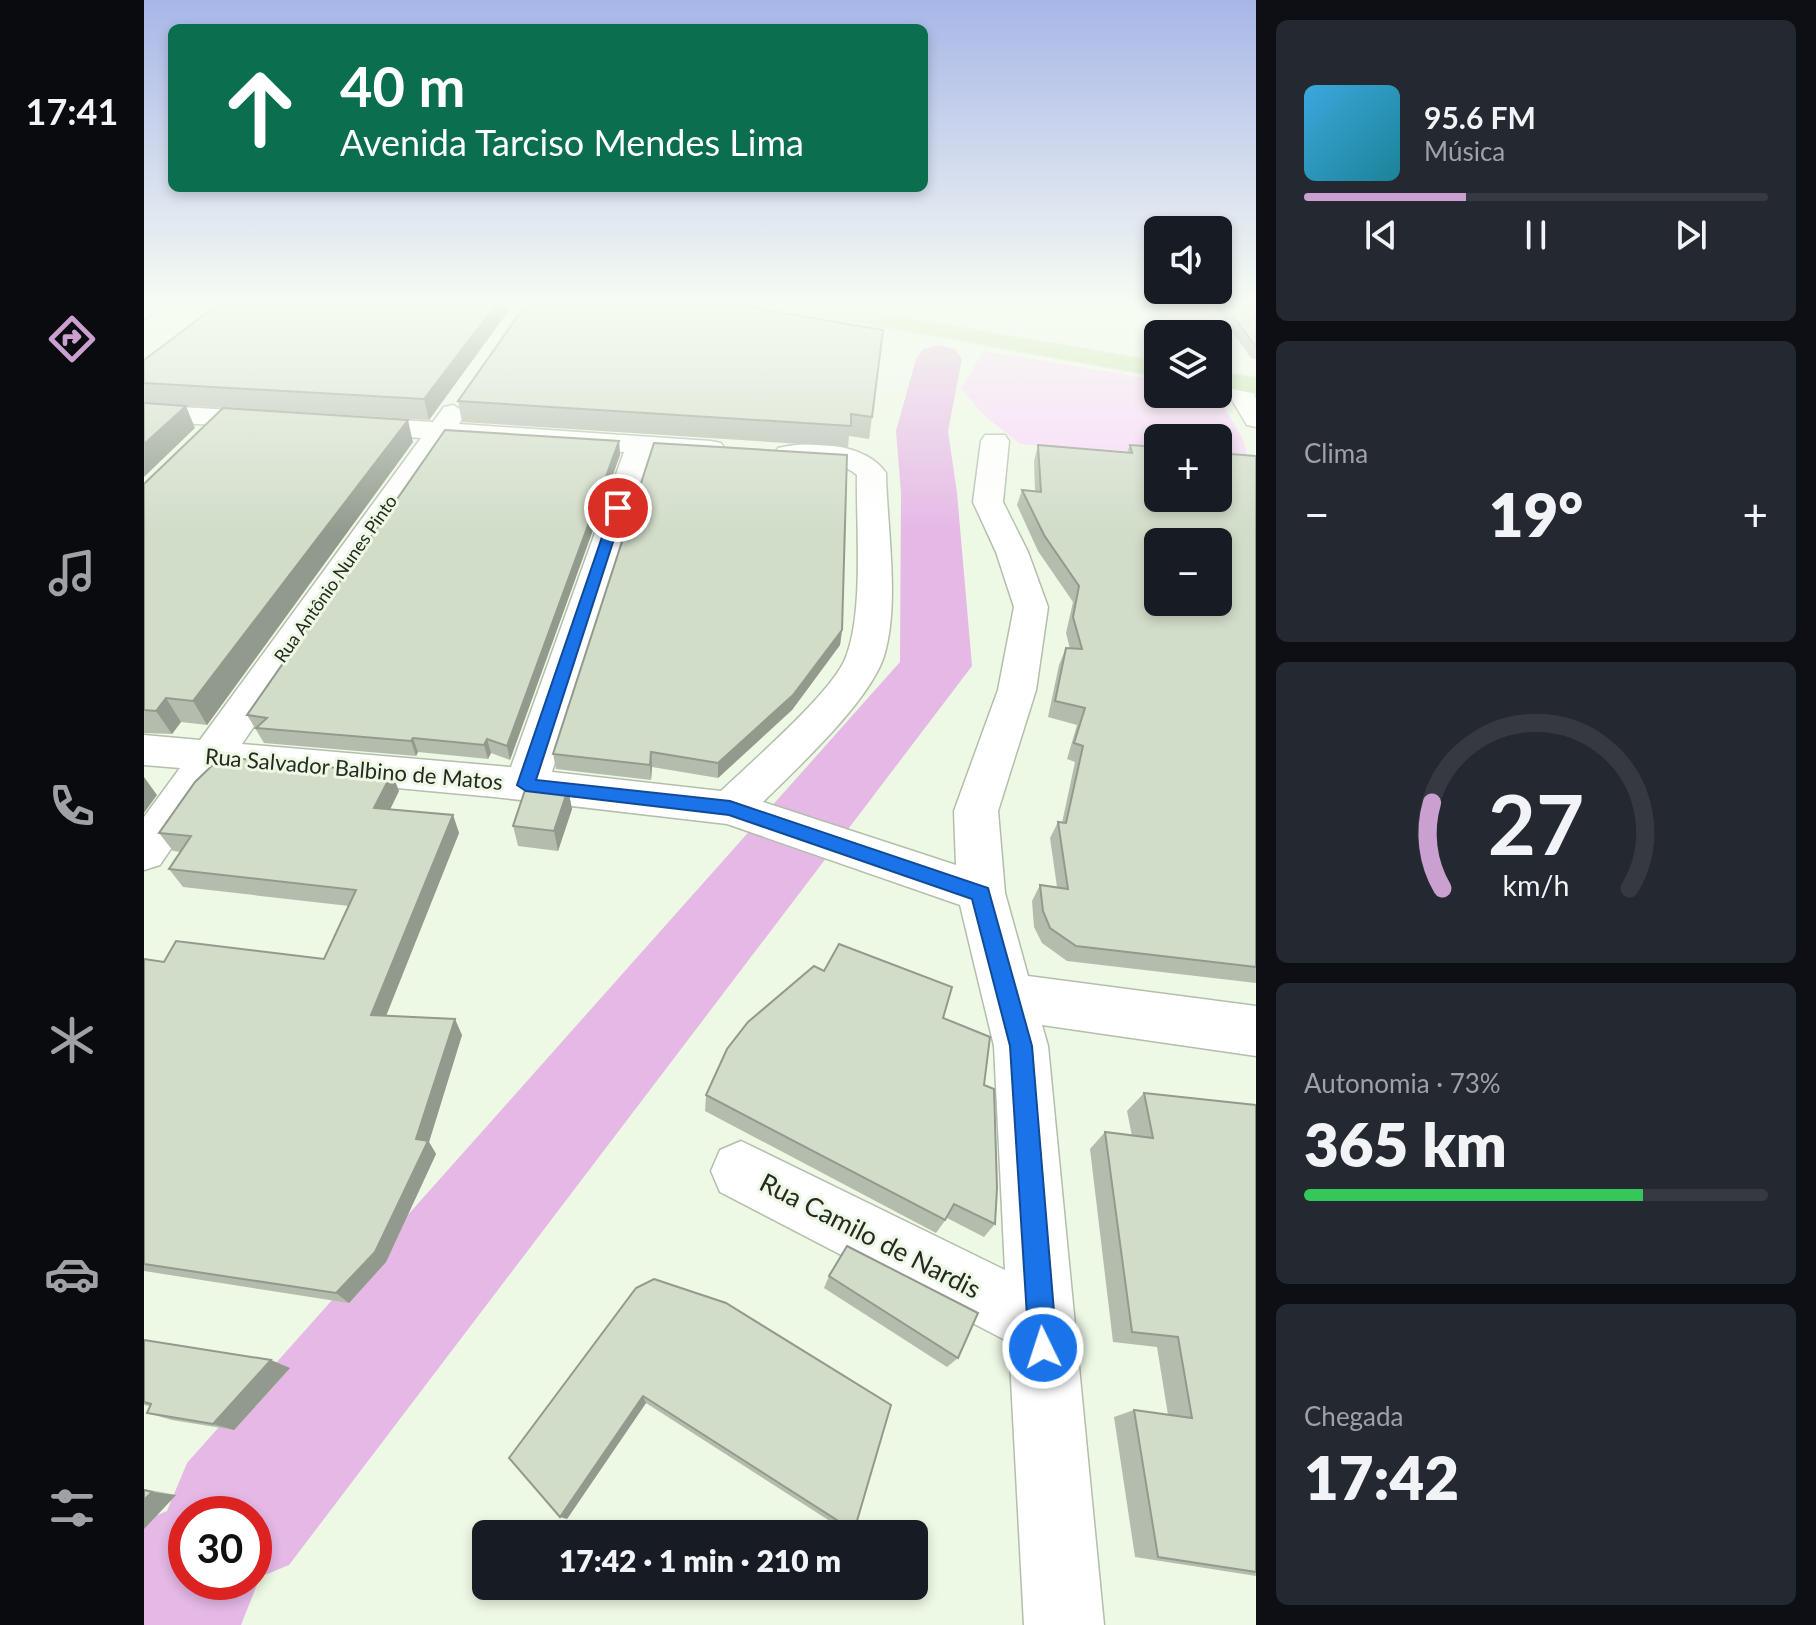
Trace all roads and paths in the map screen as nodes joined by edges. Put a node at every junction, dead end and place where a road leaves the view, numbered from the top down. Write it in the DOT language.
graph roads {
  1 [pos="1237,382"];
  2 [pos="466,394"];
  3 [pos="144,413"];
  4 [pos="225,417"];
  5 [pos="1256,419"];
  6 [pos="441,432"];
  7 [pos="995,441"];
  8 [pos="641,444"];
  9 [pos="194,447"];
  10 [pos="736,450"];
  11 [pos="767,452"];
  12 [pos="144,750"];
  13 [pos="211,756"];
  14 [pos="526,785"];
  15 [pos="748,814"];
  16 [pos="144,852"];
  17 [pos="981,893"];
  18 [pos="1009,997"];
  19 [pos="1256,1031"];
  20 [pos="741,1171"];
  21 [pos="1041,1323"];
  22 [pos="1064,1625"];
  1 -- 5 [label="street"];
  2 -- 6 [label="street, Rua Antônio Nunes Pinto"];
  3 -- 4 [label="street"];
  4 -- 6 [label="street"];
  4 -- 9 [label="street"];
  6 -- 8 [label="street"];
  6 -- 13 [label="street, Rua Antônio Nunes Pinto"];
  7 -- 17 [label="street"];
  8 -- 10 [label="street"];
  8 -- 14 [label="street"];
  11 -- 15 [label="street"];
  12 -- 13 [label="street, Rua Salvador Balbino de Matos"];
  13 -- 14 [label="street, Rua Salvador Balbino de Matos"];
  13 -- 16 [label="street, Rua Antônio Nunes Pinto"];
  14 -- 15 [label="street, Rua Salvador Balbino de Matos"];
  15 -- 17 [label="street, Rua Salvador Balbino de Matos"];
  17 -- 18 [label="street"];
  18 -- 19 [label="street"];
  18 -- 21 [label="street"];
  20 -- 21 [label="street, Rua Camilo de Nardis"];
  21 -- 22 [label="street"];
}
